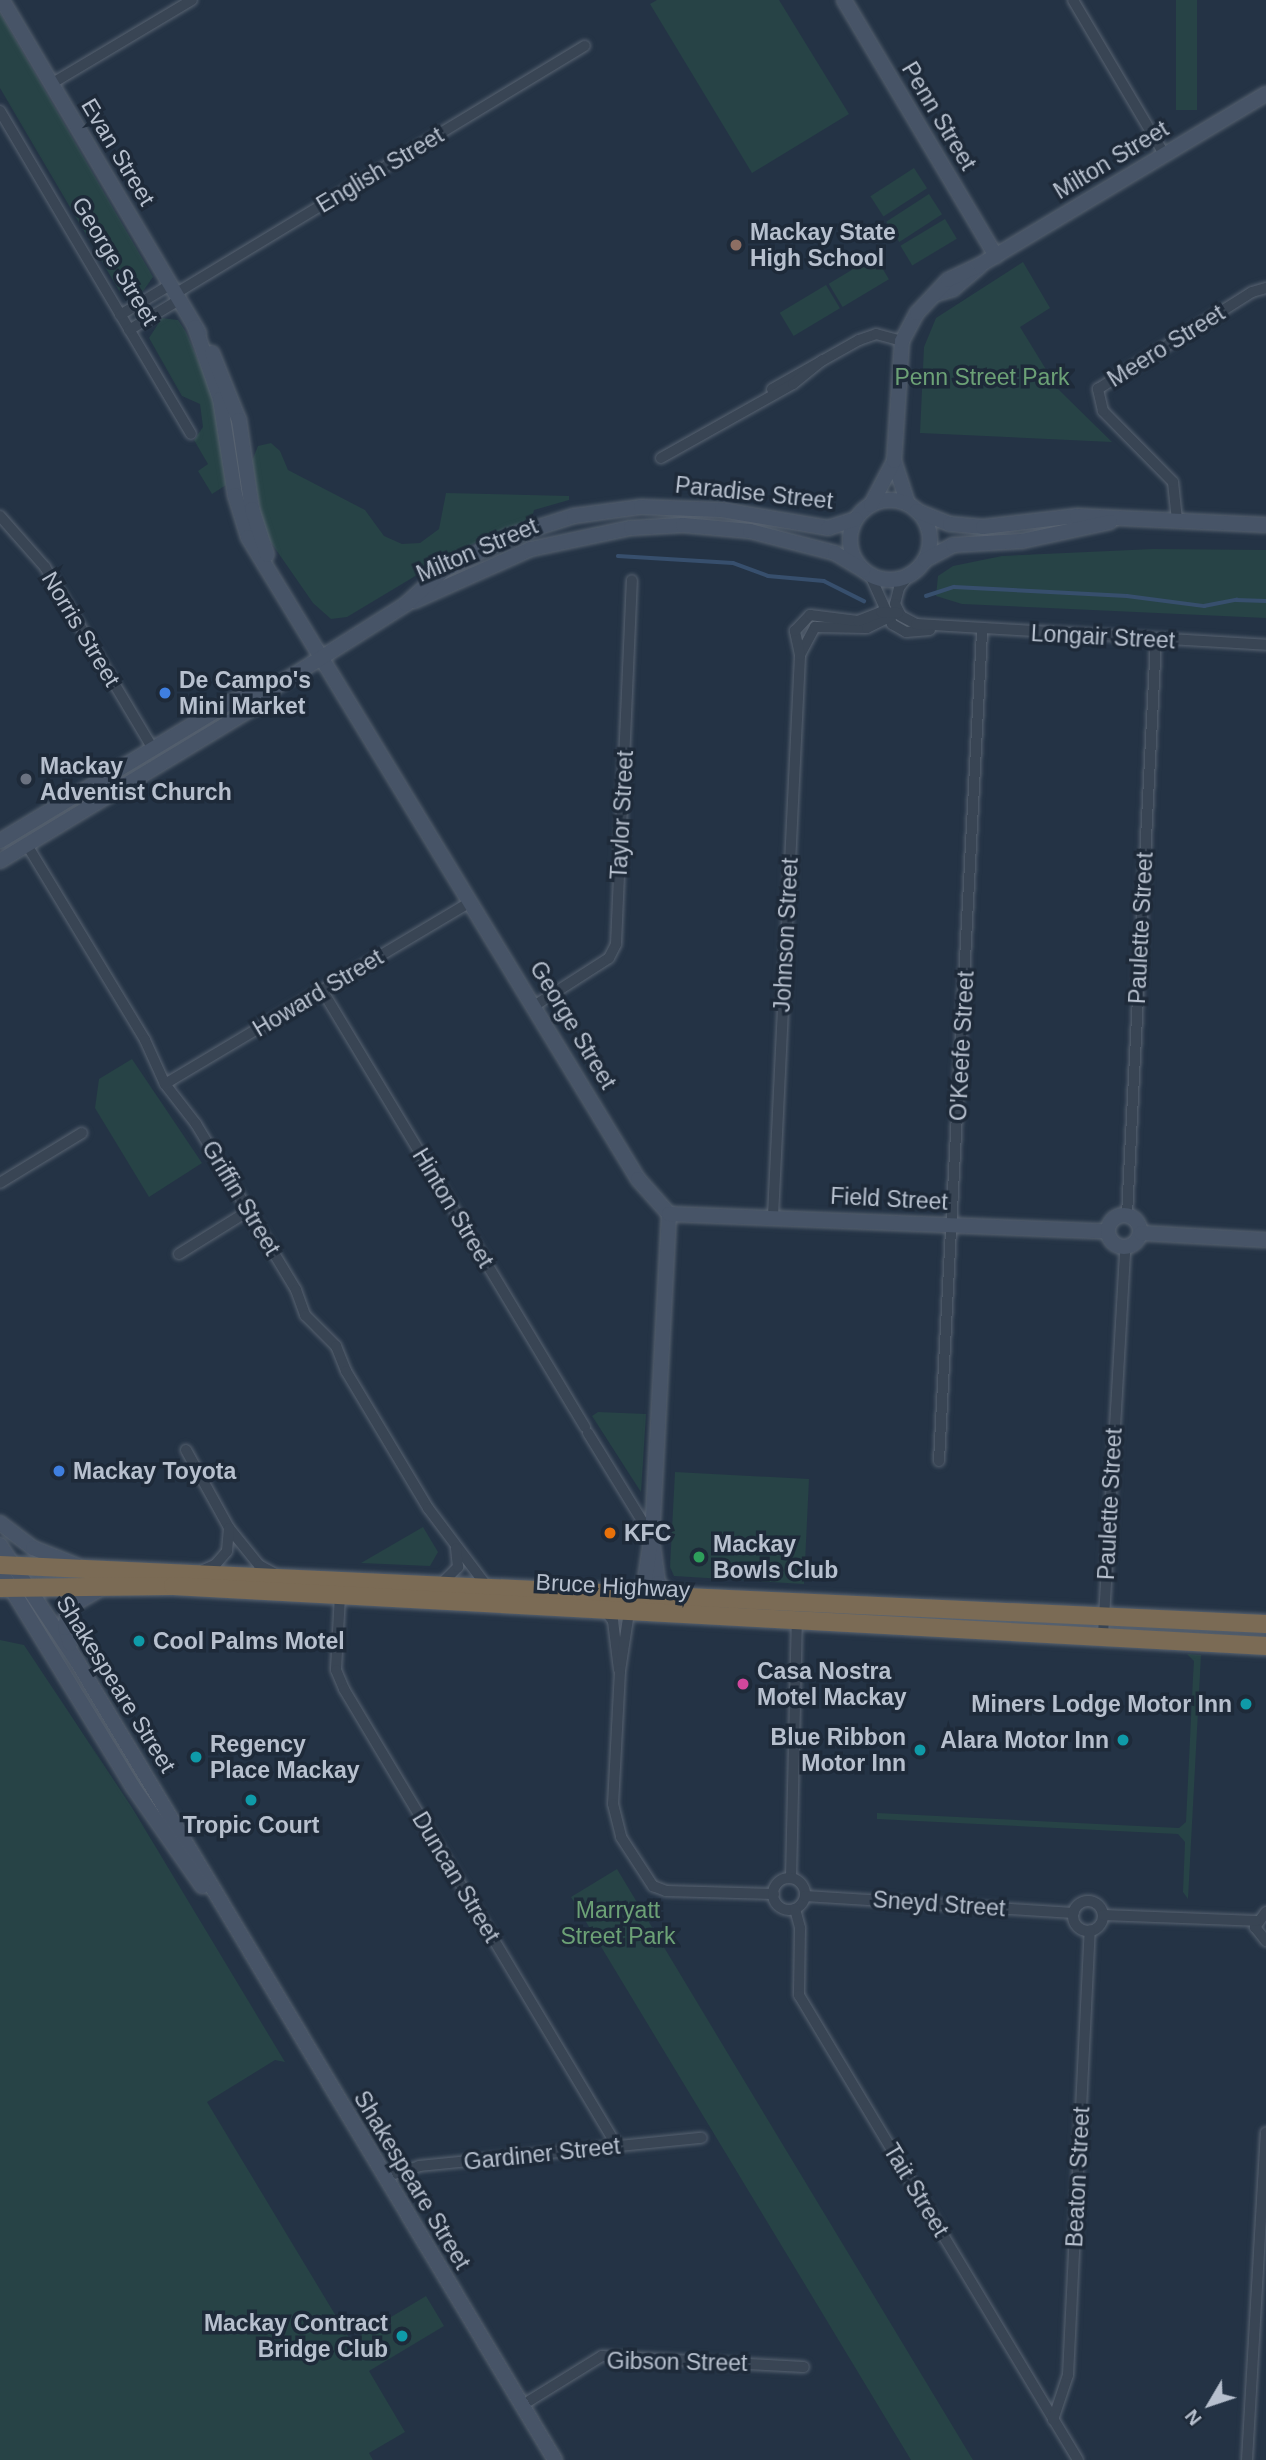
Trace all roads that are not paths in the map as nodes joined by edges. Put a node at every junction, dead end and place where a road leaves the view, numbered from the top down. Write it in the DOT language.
graph roads {
  1 [pos="2,0"];
  2 [pos="192,0"];
  3 [pos="844,0"];
  4 [pos="1073,0"];
  5 [pos="585,46"];
  6 [pos="51,84"];
  7 [pos="1266,94"];
  8 [pos="0,111"];
  9 [pos="1164,154"];
  10 [pos="996,256"];
  11 [pos="1266,288"];
  12 [pos="175,293"];
  13 [pos="120,314"];
  14 [pos="129,330"];
  15 [pos="902,341"];
  16 [pos="234,433"];
  17 [pos="191,434"];
  18 [pos="661,458"];
  19 [pos="894,461"];
  20 [pos="872,505"];
  21 [pos="913,508"];
  22 [pos="603,510"];
  23 [pos="856,519"];
  24 [pos="1118,520"];
  25 [pos="1177,520"];
  26 [pos="2,522"];
  27 [pos="1266,525"];
  28 [pos="607,531"];
  29 [pos="925,560"];
  30 [pos="867,572"];
  31 [pos="909,575"];
  32 [pos="632,580"];
  33 [pos="406,604"];
  34 [pos="898,613"];
  35 [pos="885,616"];
  36 [pos="941,629"];
  37 [pos="982,631"];
  38 [pos="1156,640"];
  39 [pos="1266,645"];
  40 [pos="324,657"];
  41 [pos="268,692"];
  42 [pos="153,749"];
  43 [pos="162,764"];
  44 [pos="19,831"];
  45 [pos="0,841"];
  46 [pos="27,845"];
  47 [pos="0,861"];
  48 [pos="470,902"];
  49 [pos="322,990"];
  50 [pos="534,1006"];
  51 [pos="165,1084"];
  52 [pos="82,1133"];
  53 [pos="0,1183"];
  54 [pos="248,1211"];
  55 [pos="669,1214"];
  56 [pos="1127,1215"];
  57 [pos="773,1216"];
  58 [pos="954,1224"];
  59 [pos="1108,1232"];
  60 [pos="1141,1233"];
  61 [pos="1266,1240"];
  62 [pos="1125,1248"];
  63 [pos="179,1254"];
  64 [pos="186,1450"];
  65 [pos="939,1461"];
  66 [pos="0,1524"];
  67 [pos="229,1528"];
  68 [pos="652,1538"];
  69 [pos="0,1545"];
  70 [pos="456,1548"];
  71 [pos="78,1566"];
  72 [pos="199,1572"];
  73 [pos="8,1576"];
  74 [pos="282,1576"];
  75 [pos="442,1583"];
  76 [pos="111,1584"];
  77 [pos="489,1585"];
  78 [pos="643,1593"];
  79 [pos="669,1594"];
  80 [pos="340,1595"];
  81 [pos="605,1610"];
  82 [pos="629,1612"];
  83 [pos="1105,1615"];
  84 [pos="791,1619"];
  85 [pos="1266,1624"];
  86 [pos="1103,1635"];
  87 [pos="1266,1646"];
  88 [pos="78,1663"];
  89 [pos="620,1671"];
  90 [pos="791,1878"];
  91 [pos="774,1894"];
  92 [pos="805,1896"];
  93 [pos="795,1909"];
  94 [pos="1266,1912"];
  95 [pos="1073,1913"];
  96 [pos="1103,1915"];
  97 [pos="1256,1921"];
  98 [pos="230,1923"];
  99 [pos="1090,1931"];
  100 [pos="1266,1941"];
  101 [pos="1266,2133"];
  102 [pos="702,2138"];
  103 [pos="617,2146"];
  104 [pos="384,2178"];
  105 [pos="1265,2187"];
  106 [pos="804,2367"];
  107 [pos="521,2406"];
  108 [pos="1053,2420"];
  109 [pos="555,2460"];
  110 [pos="1078,2460"];
  111 [pos="1247,2460"];
  1 -- 6 [label="street, Evan Street"];
  2 -- 6 [label="street"];
  3 -- 10 [label="street, Penn Street"];
  4 -- 9 [label="street"];
  5 -- 12 [label="street, English Street"];
  6 -- 12 [label="street, Evan Street"];
  7 -- 9 [label="street, Milton Street"];
  8 -- 13 [label="street, George Street"];
  9 -- 10 [label="street, Milton Street"];
  10 -- 15 [label="street, Milton Street"];
  11 -- 25 [label="street, Meero Street"];
  12 -- 13 [label="street"];
  12 -- 14 [label="street"];
  12 -- 16 [label="street, Evan Street"];
  13 -- 14 [label="street, George Street"];
  14 -- 17 [label="street, George Street"];
  15 -- 18 [label="street"];
  15 -- 19 [label="street"];
  16 -- 40 [label="street, George Street"];
  19 -- 20 [label="street"];
  19 -- 21 [label="street"];
  20 -- 21 [label="street"];
  20 -- 23 [label="street"];
  21 -- 24 [label="street"];
  21 -- 29 [label="street"];
  22 -- 23 [label="street, Paradise Street"];
  22 -- 33 [label="street, Milton Street"];
  23 -- 30 [label="street"];
  24 -- 25 [label="street"];
  24 -- 29 [label="street"];
  25 -- 27 [label="street"];
  26 -- 42 [label="street, Norris Street"];
  28 -- 30 [label="street, Paradise Street"];
  28 -- 33 [label="street, Milton Street"];
  29 -- 31 [label="street"];
  30 -- 31 [label="street"];
  30 -- 35 [label="street"];
  31 -- 34 [label="street"];
  32 -- 50 [label="street, Taylor Street"];
  33 -- 40 [label="street, Milton Street"];
  34 -- 35 [label="street"];
  34 -- 36 [label="street, Longair Street"];
  35 -- 36 [label="street, Longair Street"];
  35 -- 57 [label="street, Johnson Street"];
  36 -- 37 [label="street, Longair Street"];
  37 -- 38 [label="street, Longair Street"];
  37 -- 58 [label="street, O'Keefe Street"];
  38 -- 39 [label="street, Longair Street"];
  38 -- 56 [label="street, Paulette Street"];
  40 -- 41 [label="street, Milton Street"];
  40 -- 48 [label="street, George Street"];
  41 -- 42 [label="street, Milton Street"];
  41 -- 43 [label="street, Milton Street"];
  42 -- 43 [label="street"];
  42 -- 44 [label="street, Milton Street"];
  43 -- 46 [label="street, Milton Street"];
  44 -- 45 [label="street, Milton Street"];
  44 -- 46 [label="street"];
  46 -- 47 [label="street, Milton Street"];
  46 -- 51 [label="street, Griffin Street"];
  48 -- 49 [label="street, Howard Street"];
  48 -- 50 [label="street, George Street"];
  49 -- 51 [label="street, Howard Street"];
  49 -- 68 [label="street, Hinton Street"];
  50 -- 55 [label="street, George Street"];
  51 -- 54 [label="street, Griffin Street"];
  52 -- 53 [label="street"];
  54 -- 63 [label="street"];
  54 -- 70 [label="street, Griffin Street"];
  55 -- 57 [label="street, Field Street"];
  55 -- 68 [label="street"];
  56 -- 59 [label="street"];
  56 -- 60 [label="street"];
  57 -- 58 [label="street, Field Street"];
  58 -- 59 [label="street, Field Street"];
  58 -- 65 [label="street, O'Keefe Street"];
  59 -- 62 [label="street"];
  60 -- 61 [label="street"];
  60 -- 62 [label="street"];
  62 -- 83 [label="street, Paulette Street"];
  64 -- 67 [label="street"];
  66 -- 71 [label="street"];
  67 -- 72 [label="street"];
  67 -- 74 [label="street"];
  68 -- 78 [label="street"];
  68 -- 79 [label="street"];
  69 -- 73 [label="street, Shakespeare Street"];
  70 -- 75 [label="street"];
  70 -- 77 [label="street, Griffin Street"];
  71 -- 72 [label="highway, Bruce Highway"];
  71 -- 73 [label="highway, Bruce Highway"];
  72 -- 74 [label="highway, Bruce Highway"];
  73 -- 76 [label="highway, Bruce Highway"];
  73 -- 88 [label="street, Shakespeare Street"];
  73 -- 98 [label="street, Shakespeare Street"];
  74 -- 75 [label="highway, Bruce Highway"];
  75 -- 77 [label="highway, Bruce Highway"];
  76 -- 80 [label="highway, Bruce Highway"];
  76 -- 88 [label="street"];
  77 -- 78 [label="highway, Bruce Highway"];
  77 -- 82 [label="highway"];
  78 -- 79 [label="highway, Bruce Highway"];
  78 -- 84 [label="highway"];
  79 -- 83 [label="highway, Bruce Highway"];
  80 -- 81 [label="highway, Bruce Highway"];
  80 -- 103 [label="street, Duncan Street"];
  81 -- 82 [label="highway, Bruce Highway"];
  81 -- 89 [label="street"];
  82 -- 84 [label="highway, Bruce Highway"];
  82 -- 89 [label="street"];
  83 -- 85 [label="highway, Bruce Highway"];
  83 -- 86 [label="street, Paulette Street"];
  84 -- 86 [label="highway, Bruce Highway"];
  84 -- 90 [label="street"];
  86 -- 87 [label="highway, Bruce Highway"];
  88 -- 98 [label="street, Shakespeare Street"];
  89 -- 91 [label="street"];
  90 -- 91 [label="street"];
  90 -- 92 [label="street"];
  91 -- 93 [label="street"];
  92 -- 93 [label="street"];
  92 -- 95 [label="street, Sneyd Street"];
  93 -- 108 [label="street, Tait Street"];
  94 -- 97 [label="street"];
  95 -- 96 [label="street"];
  95 -- 99 [label="street"];
  96 -- 97 [label="street"];
  96 -- 99 [label="street"];
  97 -- 100 [label="street"];
  98 -- 104 [label="street, Shakespeare Street"];
  99 -- 108 [label="street, Beaton Street"];
  101 -- 105 [label="street"];
  102 -- 103 [label="street, Gardiner Street"];
  103 -- 104 [label="street, Gardiner Street"];
  104 -- 107 [label="street, Shakespeare Street"];
  105 -- 111 [label="street"];
  106 -- 107 [label="street, Gibson Street"];
  107 -- 109 [label="street, Shakespeare Street"];
  108 -- 110 [label="street, Tait Street"];
}
